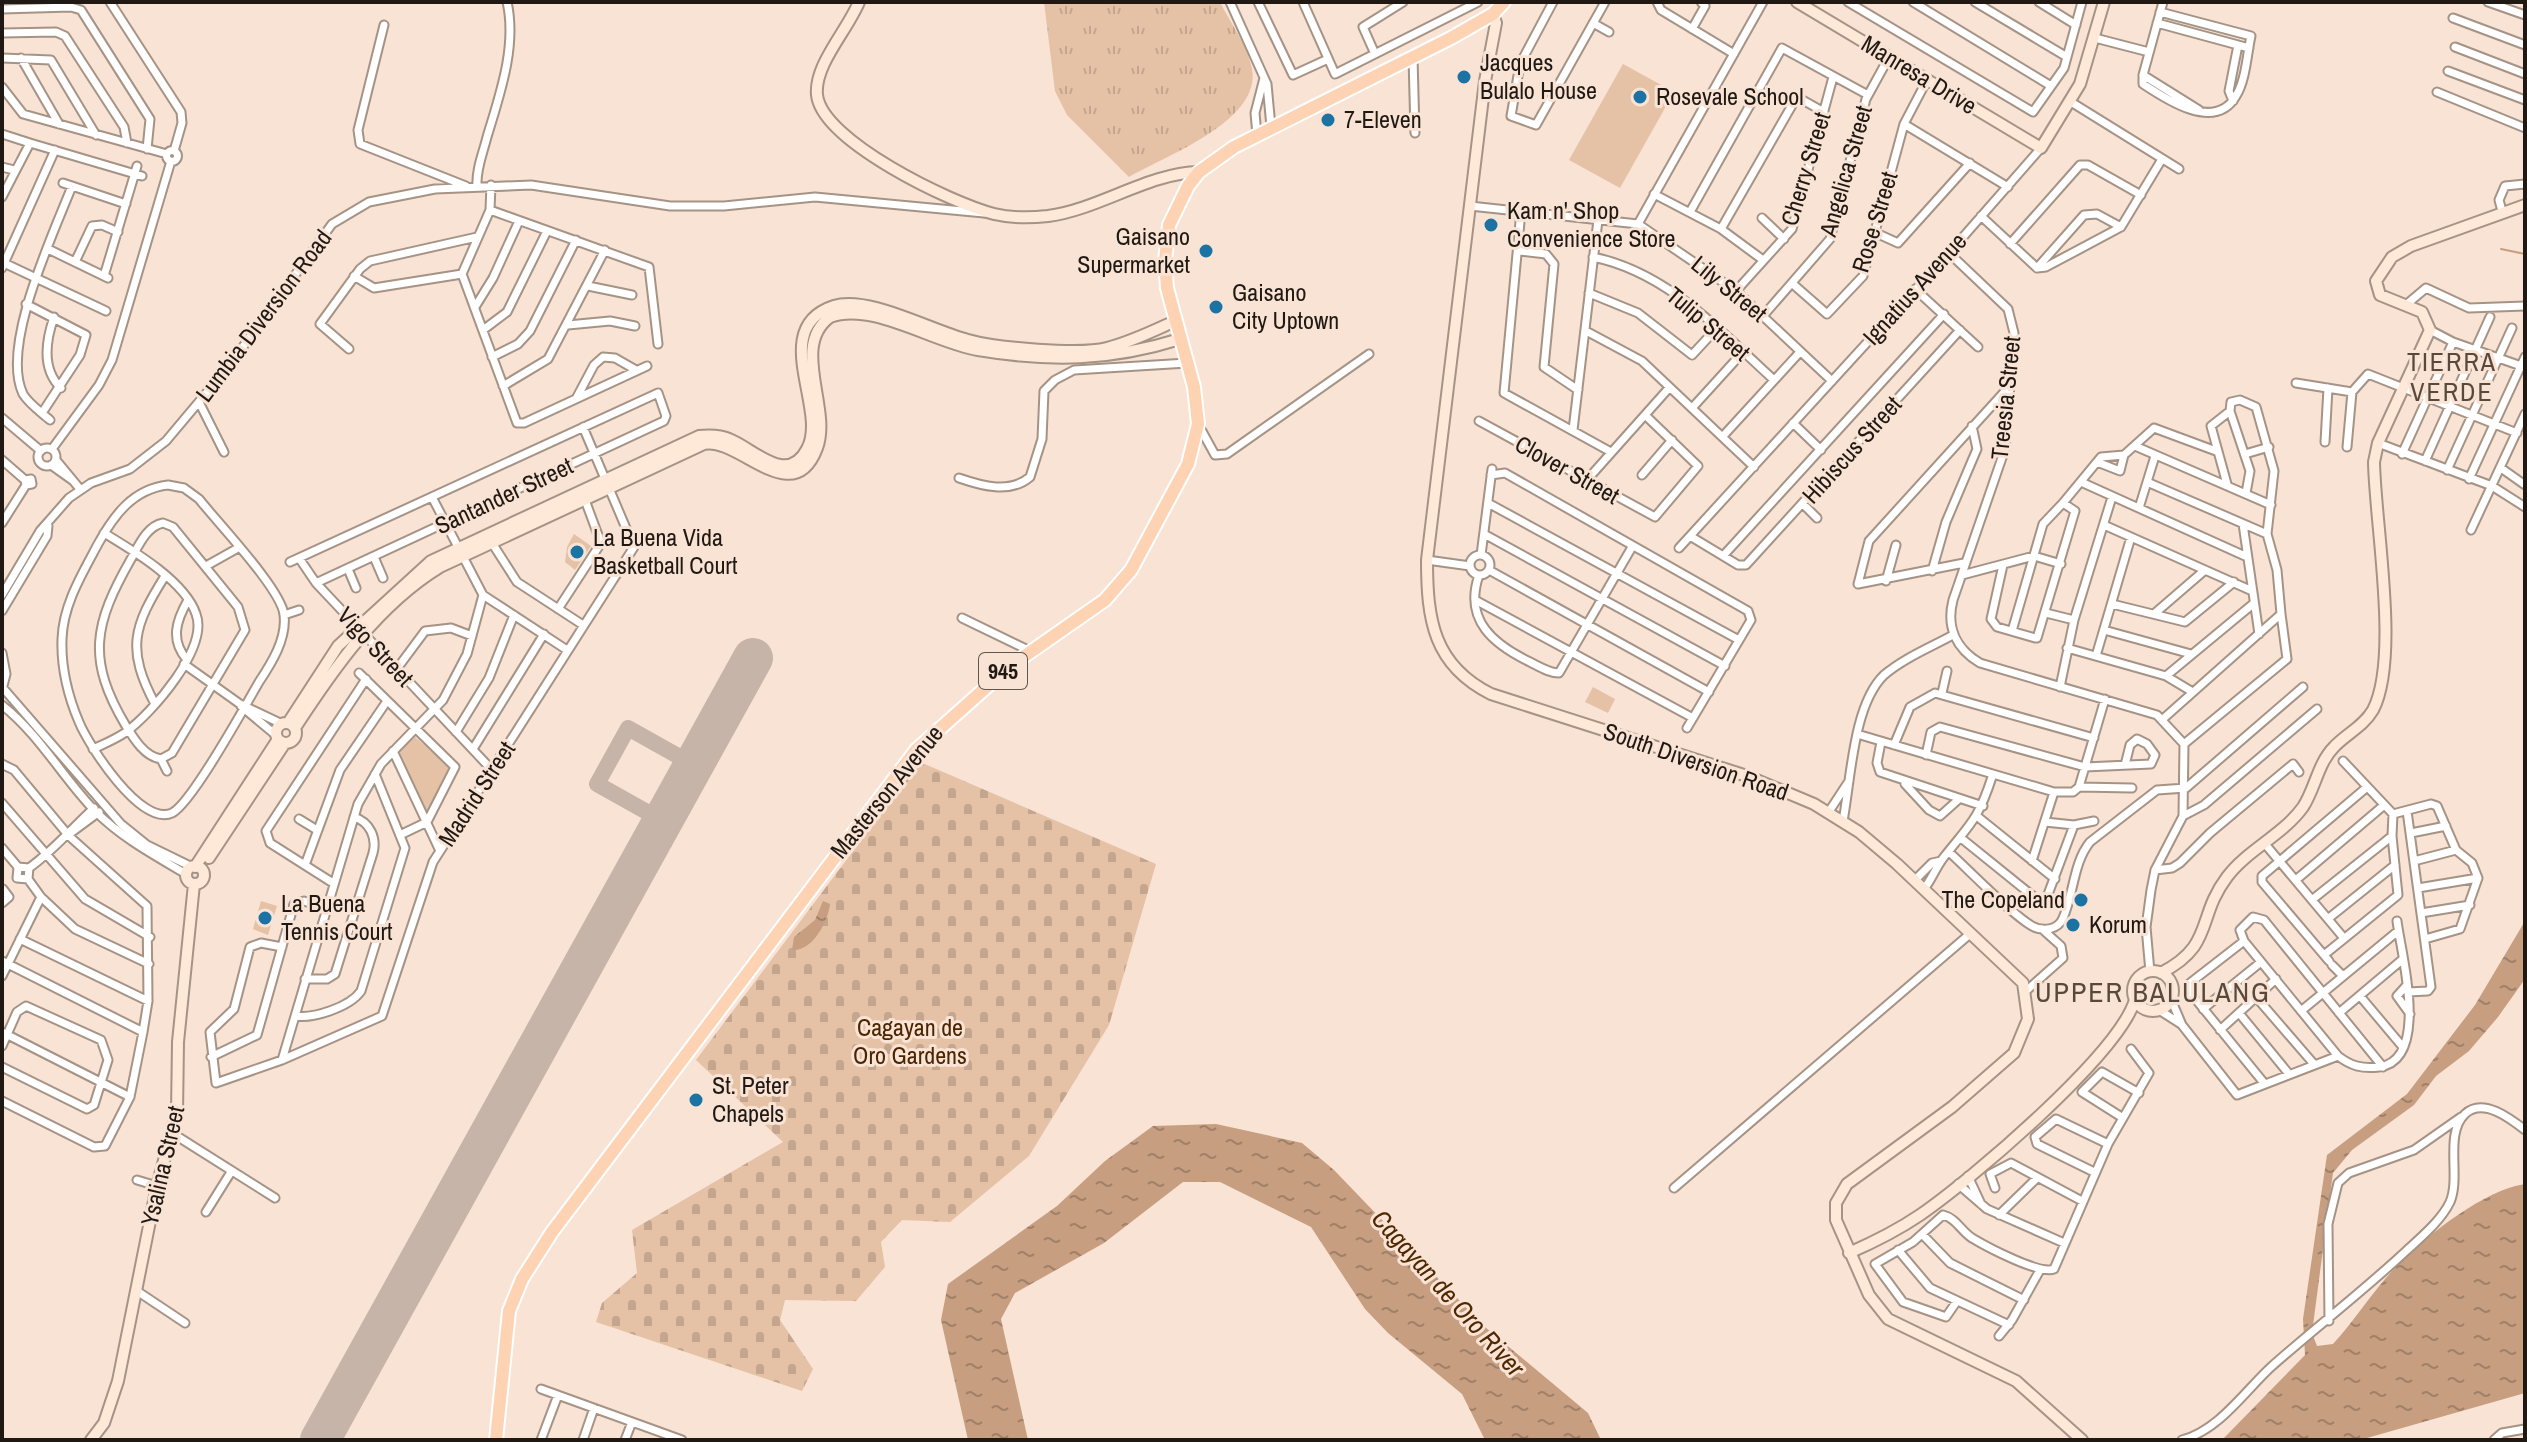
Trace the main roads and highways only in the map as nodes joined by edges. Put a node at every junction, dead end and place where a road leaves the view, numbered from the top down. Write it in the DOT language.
graph roads {
  1 [pos="1504,2"];
  2 [pos="496,1440"];
  1 -- 2 [label="main road, Masterson Avenue / 945"];
}
